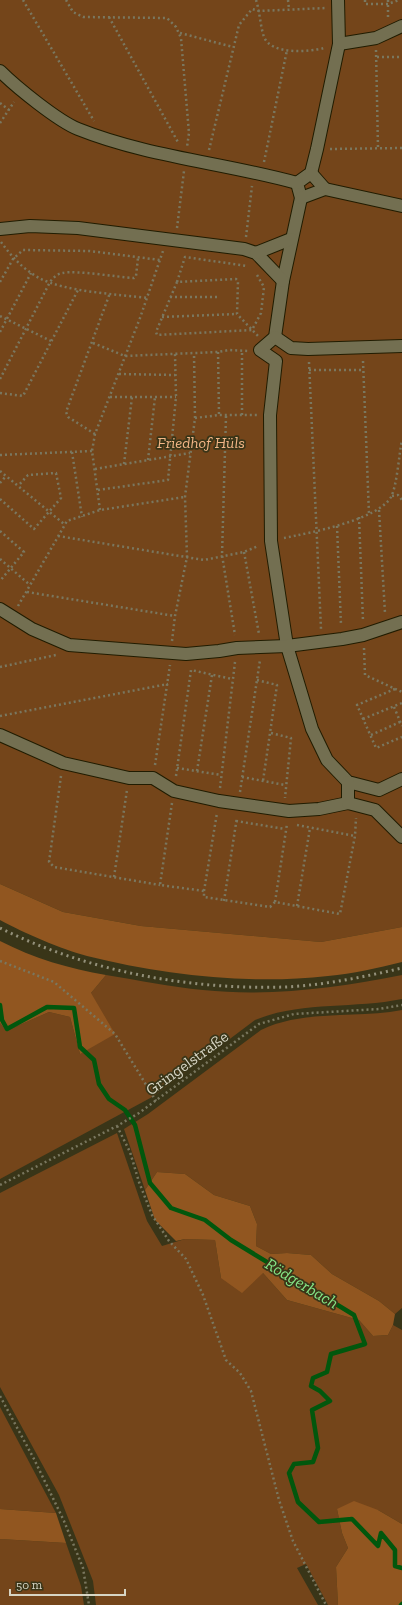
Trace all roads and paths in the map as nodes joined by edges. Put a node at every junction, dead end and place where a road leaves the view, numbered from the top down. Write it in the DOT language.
graph roads {
  1 [pos="23,0"];
  2 [pos="66,0"];
  3 [pos="256,0"];
  4 [pos="288,0"];
  5 [pos="365,0"];
  6 [pos="388,0"];
  7 [pos="398,0"];
  8 [pos="338,4"];
  9 [pos="388,4"];
  10 [pos="289,9"];
  11 [pos="259,11"];
  12 [pos="109,17"];
  13 [pos="402,26"];
  14 [pos="389,31"];
  15 [pos="180,33"];
  16 [pos="376,38"];
  17 [pos="339,44"];
  18 [pos="233,47"];
  19 [pos="287,50"];
  20 [pos="402,56"];
  21 [pos="377,57"];
  22 [pos="0,71"];
  23 [pos="23,90"];
  24 [pos="0,103"];
  25 [pos="9,110"];
  26 [pos="0,123"];
  27 [pos="103,137"];
  28 [pos="378,148"];
  29 [pos="402,148"];
  30 [pos="317,149"];
  31 [pos="186,157"];
  32 [pos="206,162"];
  33 [pos="258,172"];
  34 [pos="311,173"];
  35 [pos="297,183"];
  36 [pos="325,189"];
  37 [pos="301,198"];
  38 [pos="402,206"];
  39 [pos="0,229"];
  40 [pos="163,239"];
  41 [pos="292,239"];
  42 [pos="176,240"];
  43 [pos="0,241"];
  44 [pos="250,251"];
  45 [pos="138,258"];
  46 [pos="13,259"];
  47 [pos="160,260"];
  48 [pos="252,266"];
  49 [pos="255,272"];
  50 [pos="31,273"];
  51 [pos="283,281"];
  52 [pos="0,282"];
  53 [pos="50,282"];
  54 [pos="177,282"];
  55 [pos="79,288"];
  56 [pos="110,293"];
  57 [pos="218,297"];
  58 [pos="148,298"];
  59 [pos="170,298"];
  60 [pos="238,314"];
  61 [pos="0,316"];
  62 [pos="162,317"];
  63 [pos="7,320"];
  64 [pos="26,329"];
  65 [pos="252,330"];
  66 [pos="0,332"];
  67 [pos="51,341"];
  68 [pos="93,343"];
  69 [pos="267,344"];
  70 [pos="402,346"];
  71 [pos="291,348"];
  72 [pos="362,348"];
  73 [pos="308,349"];
  74 [pos="218,352"];
  75 [pos="242,352"];
  76 [pos="194,353"];
  77 [pos="175,354"];
  78 [pos="125,356"];
  79 [pos="276,361"];
  80 [pos="309,370"];
  81 [pos="363,370"];
  82 [pos="119,374"];
  83 [pos="175,375"];
  84 [pos="0,379"];
  85 [pos="0,393"];
  86 [pos="110,397"];
  87 [pos="132,397"];
  88 [pos="155,397"];
  89 [pos="176,397"];
  90 [pos="219,415"];
  91 [pos="242,415"];
  92 [pos="270,415"];
  93 [pos="195,418"];
  94 [pos="95,434"];
  95 [pos="402,440"];
  96 [pos="72,452"];
  97 [pos="92,452"];
  98 [pos="190,453"];
  99 [pos="0,455"];
  100 [pos="170,457"];
  101 [pos="148,460"];
  102 [pos="124,464"];
  103 [pos="95,468"];
  104 [pos="0,471"];
  105 [pos="6,476"];
  106 [pos="0,484"];
  107 [pos="19,485"];
  108 [pos="98,490"];
  109 [pos="392,496"];
  110 [pos="185,497"];
  111 [pos="0,499"];
  112 [pos="402,500"];
  113 [pos="100,510"];
  114 [pos="379,510"];
  115 [pos="51,512"];
  116 [pos="369,514"];
  117 [pos="82,517"];
  118 [pos="359,517"];
  119 [pos="64,524"];
  120 [pos="336,526"];
  121 [pos="0,531"];
  122 [pos="316,532"];
  123 [pos="58,536"];
  124 [pos="271,541"];
  125 [pos="244,552"];
  126 [pos="187,557"];
  127 [pos="0,559"];
  128 [pos="11,569"];
  129 [pos="0,581"];
  130 [pos="30,585"];
  131 [pos="27,592"];
  132 [pos="0,609"];
  133 [pos="11,616"];
  134 [pos="175,616"];
  135 [pos="402,622"];
  136 [pos="386,628"];
  137 [pos="363,635"];
  138 [pos="342,639"];
  139 [pos="322,641"];
  140 [pos="69,645"];
  141 [pos="287,646"];
  142 [pos="262,647"];
  143 [pos="171,653"];
  144 [pos="0,667"];
  145 [pos="212,675"];
  146 [pos="232,679"];
  147 [pos="257,680"];
  148 [pos="168,684"];
  149 [pos="395,689"];
  150 [pos="402,692"];
  151 [pos="402,702"];
  152 [pos="394,707"];
  153 [pos="0,716"];
  154 [pos="363,719"];
  155 [pos="400,722"];
  156 [pos="402,726"];
  157 [pos="271,733"];
  158 [pos="0,735"];
  159 [pos="371,735"];
  160 [pos="402,737"];
  161 [pos="63,763"];
  162 [pos="176,768"];
  163 [pos="197,771"];
  164 [pos="222,775"];
  165 [pos="242,777"];
  166 [pos="129,778"];
  167 [pos="153,778"];
  168 [pos="402,780"];
  169 [pos="263,781"];
  170 [pos="348,782"];
  171 [pos="285,785"];
  172 [pos="174,790"];
  173 [pos="379,790"];
  174 [pos="238,804"];
  175 [pos="352,804"];
  176 [pos="376,810"];
  177 [pos="286,815"];
  178 [pos="236,822"];
  179 [pos="310,828"];
  180 [pos="285,829"];
  181 [pos="355,836"];
  182 [pos="402,836"];
  183 [pos="114,877"];
  184 [pos="160,885"];
  185 [pos="224,901"];
  186 [pos="274,902"];
  187 [pos="297,906"];
  188 [pos="0,961"];
  189 [pos="402,1005"];
  190 [pos="156,1102"];
  191 [pos="117,1126"];
  192 [pos="0,1185"];
  193 [pos="0,1396"];
  194 [pos="89,1605"];
  195 [pos="326,1605"];
  1 -- 27 [label="path"];
  2 -- 12 [label="path"];
  3 -- 11 [label="path"];
  4 -- 10 [label="path"];
  5 -- 9 [label="path"];
  6 -- 9 [label="path"];
  7 -- 9 [label="path"];
  8 -- 10 [label="path"];
  8 -- 17 [label="lane"];
  9 -- 14 [label="path"];
  10 -- 11 [label="path"];
  11 -- 18 [label="path"];
  11 -- 19 [label="path"];
  12 -- 15 [label="path"];
  12 -- 31 [label="path"];
  13 -- 14 [label="lane"];
  14 -- 16 [label="lane"];
  15 -- 18 [label="path"];
  15 -- 31 [label="path"];
  16 -- 17 [label="lane"];
  16 -- 21 [label="path"];
  17 -- 19 [label="path"];
  17 -- 30 [label="lane"];
  18 -- 32 [label="path"];
  19 -- 33 [label="path"];
  20 -- 21 [label="path"];
  21 -- 28 [label="path"];
  22 -- 23 [label="lane"];
  23 -- 25 [label="path"];
  23 -- 27 [label="lane"];
  24 -- 25 [label="path"];
  25 -- 26 [label="path"];
  27 -- 31 [label="lane"];
  28 -- 29 [label="path"];
  28 -- 30 [label="path"];
  30 -- 34 [label="lane"];
  31 -- 32 [label="lane"];
  31 -- 42 [label="path"];
  32 -- 33 [label="lane"];
  33 -- 35 [label="lane"];
  33 -- 44 [label="path"];
  34 -- 35 [label="lane"];
  34 -- 36 [label="lane"];
  35 -- 37 [label="lane"];
  36 -- 37 [label="lane"];
  36 -- 38 [label="lane"];
  37 -- 41 [label="lane"];
  39 -- 40 [label="lane"];
  40 -- 42 [label="lane"];
  40 -- 47 [label="path"];
  41 -- 44 [label="lane"];
  41 -- 51 [label="lane"];
  42 -- 44 [label="lane"];
  43 -- 46 [label="path"];
  44 -- 51 [label="lane"];
  45 -- 46 [label="path"];
  45 -- 47 [label="path"];
  45 -- 53 [label="path"];
  46 -- 50 [label="path"];
  46 -- 52 [label="path"];
  47 -- 58 [label="path"];
  48 -- 54 [label="path"];
  49 -- 65 [label="path"];
  50 -- 53 [label="path"];
  50 -- 63 [label="path"];
  51 -- 69 [label="lane"];
  53 -- 55 [label="path"];
  53 -- 64 [label="path"];
  54 -- 59 [label="path"];
  54 -- 60 [label="path"];
  55 -- 56 [label="path"];
  55 -- 67 [label="path"];
  56 -- 58 [label="path"];
  56 -- 68 [label="path"];
  57 -- 59 [label="path"];
  58 -- 78 [label="path"];
  59 -- 62 [label="path"];
  60 -- 62 [label="path"];
  60 -- 65 [label="path"];
  61 -- 63 [label="path"];
  62 -- 65 [label="path"];
  63 -- 64 [label="path"];
  63 -- 66 [label="path"];
  64 -- 67 [label="path"];
  64 -- 84 [label="path"];
  65 -- 69 [label="path"];
  67 -- 85 [label="path"];
  68 -- 78 [label="path"];
  68 -- 94 [label="path"];
  69 -- 71 [label="lane"];
  69 -- 75 [label="path"];
  69 -- 79 [label="lane"];
  70 -- 72 [label="lane"];
  71 -- 73 [label="lane"];
  71 -- 79 [label="lane"];
  72 -- 73 [label="lane"];
  72 -- 81 [label="path"];
  73 -- 80 [label="path"];
  74 -- 75 [label="path"];
  74 -- 76 [label="path"];
  74 -- 90 [label="path"];
  75 -- 91 [label="path"];
  76 -- 77 [label="path"];
  76 -- 93 [label="path"];
  77 -- 78 [label="path"];
  77 -- 83 [label="path"];
  78 -- 82 [label="path"];
  79 -- 92 [label="lane"];
  80 -- 81 [label="path"];
  80 -- 122 [label="path"];
  81 -- 116 [label="path"];
  82 -- 83 [label="path"];
  82 -- 86 [label="path"];
  83 -- 89 [label="path"];
  86 -- 87 [label="path"];
  86 -- 94 [label="path"];
  87 -- 88 [label="path"];
  87 -- 102 [label="path"];
  88 -- 89 [label="path"];
  88 -- 101 [label="path"];
  89 -- 100 [label="path"];
  90 -- 91 [label="path"];
  90 -- 93 [label="path"];
  91 -- 92 [label="path"];
  92 -- 124 [label="lane"];
  93 -- 98 [label="path"];
  94 -- 97 [label="path"];
  95 -- 109 [label="path"];
  96 -- 97 [label="path"];
  96 -- 99 [label="path"];
  96 -- 117 [label="path"];
  97 -- 103 [label="path"];
  98 -- 100 [label="path"];
  98 -- 110 [label="path"];
  100 -- 101 [label="path"];
  100 -- 108 [label="path"];
  101 -- 102 [label="path"];
  102 -- 103 [label="path"];
  103 -- 108 [label="path"];
  104 -- 105 [label="path"];
  105 -- 106 [label="path"];
  105 -- 107 [label="path"];
  107 -- 115 [label="path"];
  107 -- 115 [label="path"];
  108 -- 113 [label="path"];
  109 -- 112 [label="path"];
  109 -- 114 [label="path"];
  110 -- 113 [label="path"];
  110 -- 126 [label="path"];
  111 -- 115 [label="path"];
  113 -- 117 [label="path"];
  114 -- 116 [label="path"];
  114 -- 136 [label="path"];
  115 -- 119 [label="path"];
  116 -- 118 [label="path"];
  117 -- 119 [label="path"];
  118 -- 120 [label="path"];
  118 -- 137 [label="path"];
  119 -- 123 [label="path"];
  120 -- 122 [label="path"];
  120 -- 138 [label="path"];
  121 -- 128 [label="path"];
  122 -- 124 [label="path"];
  122 -- 139 [label="path"];
  123 -- 126 [label="path"];
  123 -- 130 [label="path"];
  124 -- 125 [label="path"];
  124 -- 141 [label="lane"];
  125 -- 126 [label="path"];
  125 -- 142 [label="path"];
  126 -- 134 [label="path"];
  127 -- 128 [label="path"];
  128 -- 129 [label="path"];
  128 -- 130 [label="path"];
  130 -- 131 [label="path"];
  131 -- 133 [label="path"];
  131 -- 134 [label="path"];
  132 -- 133 [label="lane"];
  133 -- 140 [label="lane"];
  134 -- 143 [label="path"];
  135 -- 136 [label="lane"];
  136 -- 137 [label="lane"];
  137 -- 138 [label="lane"];
  137 -- 149 [label="path"];
  138 -- 139 [label="lane"];
  139 -- 141 [label="lane"];
  140 -- 143 [label="lane"];
  140 -- 144 [label="path"];
  141 -- 142 [label="lane"];
  141 -- 170 [label="lane"];
  142 -- 143 [label="lane"];
  142 -- 147 [label="path"];
  143 -- 148 [label="path"];
  145 -- 146 [label="path"];
  145 -- 162 [label="path"];
  145 -- 163 [label="path"];
  147 -- 157 [label="path"];
  147 -- 165 [label="path"];
  148 -- 153 [label="path"];
  148 -- 167 [label="path"];
  149 -- 150 [label="path"];
  149 -- 154 [label="path"];
  151 -- 152 [label="path"];
  152 -- 154 [label="path"];
  152 -- 155 [label="path"];
  154 -- 159 [label="path"];
  155 -- 156 [label="path"];
  155 -- 159 [label="path"];
  157 -- 169 [label="path"];
  157 -- 171 [label="path"];
  158 -- 161 [label="lane"];
  159 -- 160 [label="path"];
  161 -- 166 [label="lane"];
  161 -- 183 [label="path"];
  162 -- 163 [label="path"];
  162 -- 172 [label="path"];
  163 -- 164 [label="path"];
  165 -- 169 [label="path"];
  165 -- 174 [label="path"];
  166 -- 167 [label="lane"];
  166 -- 183 [label="path"];
  167 -- 172 [label="lane"];
  168 -- 173 [label="lane"];
  169 -- 171 [label="path"];
  170 -- 173 [label="lane"];
  170 -- 175 [label="lane"];
  171 -- 177 [label="path"];
  172 -- 174 [label="lane"];
  172 -- 184 [label="path"];
  173 -- 176 [label="lane"];
  174 -- 177 [label="lane"];
  174 -- 178 [label="path"];
  175 -- 176 [label="lane"];
  175 -- 177 [label="lane"];
  175 -- 181 [label="path"];
  176 -- 182 [label="lane"];
  177 -- 179 [label="path"];
  177 -- 180 [label="path"];
  178 -- 180 [label="path"];
  178 -- 185 [label="path"];
  179 -- 181 [label="path"];
  179 -- 187 [label="path"];
  180 -- 186 [label="path"];
  181 -- 187 [label="path"];
  183 -- 184 [label="path"];
  184 -- 185 [label="path"];
  185 -- 186 [label="path"];
  186 -- 187 [label="path"];
  188 -- 190 [label="path"];
  189 -- 190 [label="path, Gringelstraße"];
  190 -- 191 [label="path, Gringelstraße"];
  191 -- 192 [label="path, Gringelstraße"];
  191 -- 195 [label="path"];
  193 -- 194 [label="path"];
}
